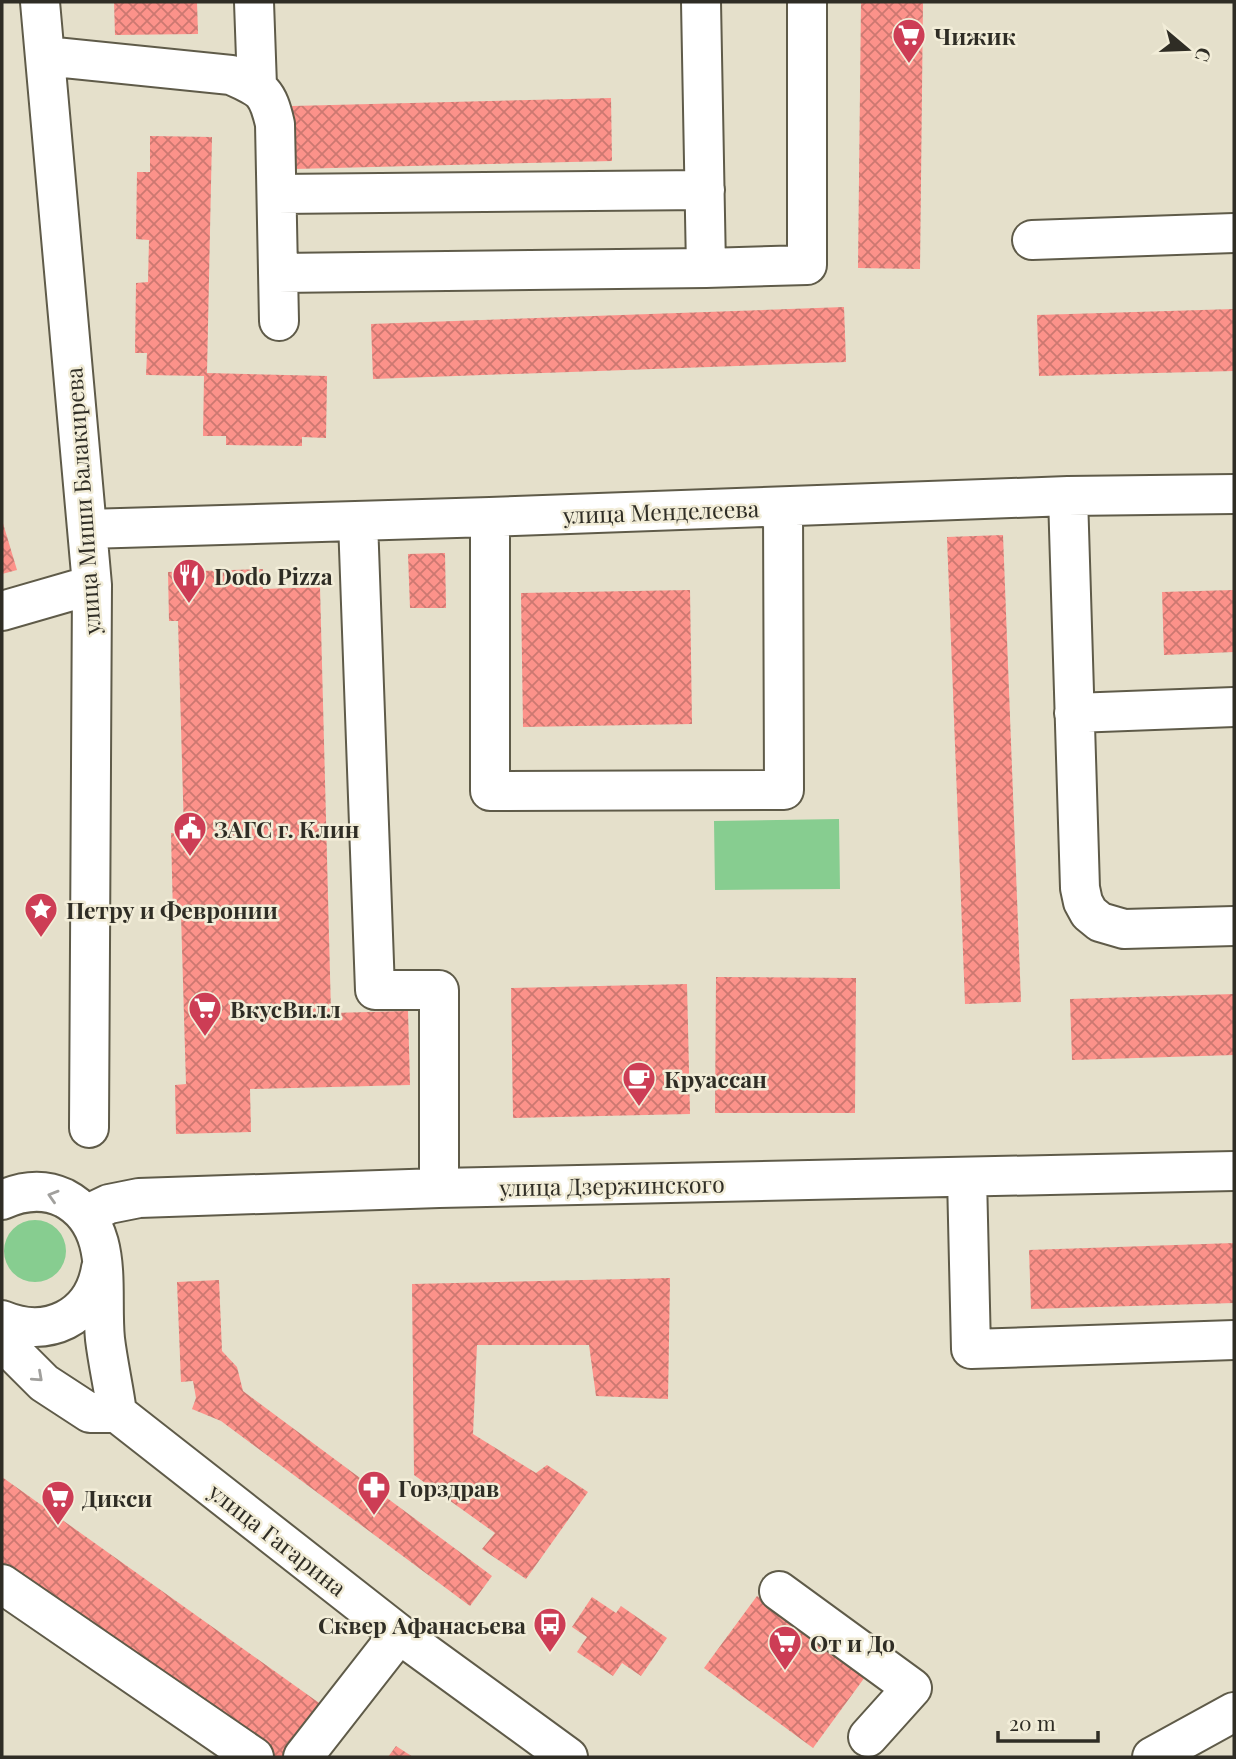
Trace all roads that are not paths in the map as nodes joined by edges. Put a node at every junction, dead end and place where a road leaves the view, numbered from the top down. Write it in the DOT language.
graph roads {
  1 [pos="40,2"];
  2 [pos="254,2"];
  3 [pos="701,2"];
  4 [pos="807,2"];
  5 [pos="45,56"];
  6 [pos="257,86"];
  7 [pos="705,190"];
  8 [pos="277,194"];
  9 [pos="1234,233"];
  10 [pos="1032,240"];
  11 [pos="706,268"];
  12 [pos="278,273"];
  13 [pos="279,321"];
  14 [pos="1234,494"];
  15 [pos="1068,496"];
  16 [pos="783,507"];
  17 [pos="490,517"];
  18 [pos="358,521"];
  19 [pos="87,529"];
  20 [pos="92,585"];
  21 [pos="2,611"];
  22 [pos="1234,707"];
  23 [pos="1074,713"];
  24 [pos="1234,926"];
  25 [pos="89,1128"];
  26 [pos="1234,1171"];
  27 [pos="967,1177"];
  28 [pos="439,1188"];
  29 [pos="6,1195"];
  30 [pos="86,1215"];
  31 [pos="102,1263"];
  32 [pos="2,1321"];
  33 [pos="1234,1339"];
  34 [pos="117,1413"];
  35 [pos="2,1584"];
  36 [pos="779,1591"];
  37 [pos="399,1634"];
  38 [pos="1234,1712"];
  39 [pos="871,1750"];
  40 [pos="254,1757"];
  41 [pos="303,1757"];
  42 [pos="568,1757"];
  43 [pos="1152,1757"];
  1 -- 5 [label="street, улица Миши Балакирева"];
  2 -- 6 [label="street"];
  3 -- 7 [label="street"];
  4 -- 11 [label="street"];
  5 -- 6 [label="street"];
  5 -- 19 [label="street, улица Миши Балакирева"];
  6 -- 8 [label="street"];
  7 -- 8 [label="street"];
  7 -- 11 [label="street"];
  8 -- 12 [label="street"];
  9 -- 10 [label="street"];
  11 -- 12 [label="street"];
  12 -- 13 [label="street"];
  14 -- 15 [label="street, улица Менделеева"];
  15 -- 16 [label="street, улица Менделеева"];
  15 -- 23 [label="street"];
  16 -- 17 [label="street, улица Менделеева"];
  16 -- 17 [label="street"];
  17 -- 18 [label="street, улица Менделеева"];
  18 -- 19 [label="street, улица Менделеева"];
  18 -- 28 [label="street"];
  19 -- 20 [label="street, улица Миши Балакирева"];
  20 -- 21 [label="street"];
  20 -- 25 [label="street, улица Миши Балакирева"];
  22 -- 23 [label="street"];
  23 -- 24 [label="street"];
  26 -- 27 [label="street, улица Дзержинского"];
  27 -- 28 [label="street, улица Дзержинского"];
  27 -- 33 [label="street"];
  28 -- 30 [label="street, улица Дзержинского"];
  30 -- 29 [label="street, one-way"];
  30 -- 31 [label="street"];
  31 -- 32 [label="street"];
  31 -- 34 [label="street"];
  32 -- 34 [label="street, one-way"];
  34 -- 37 [label="street, улица Гагарина"];
  35 -- 40 [label="street"];
  36 -- 39 [label="street"];
  37 -- 41 [label="street"];
  37 -- 42 [label="street, улица Гагарина"];
  38 -- 43 [label="street"];
}
